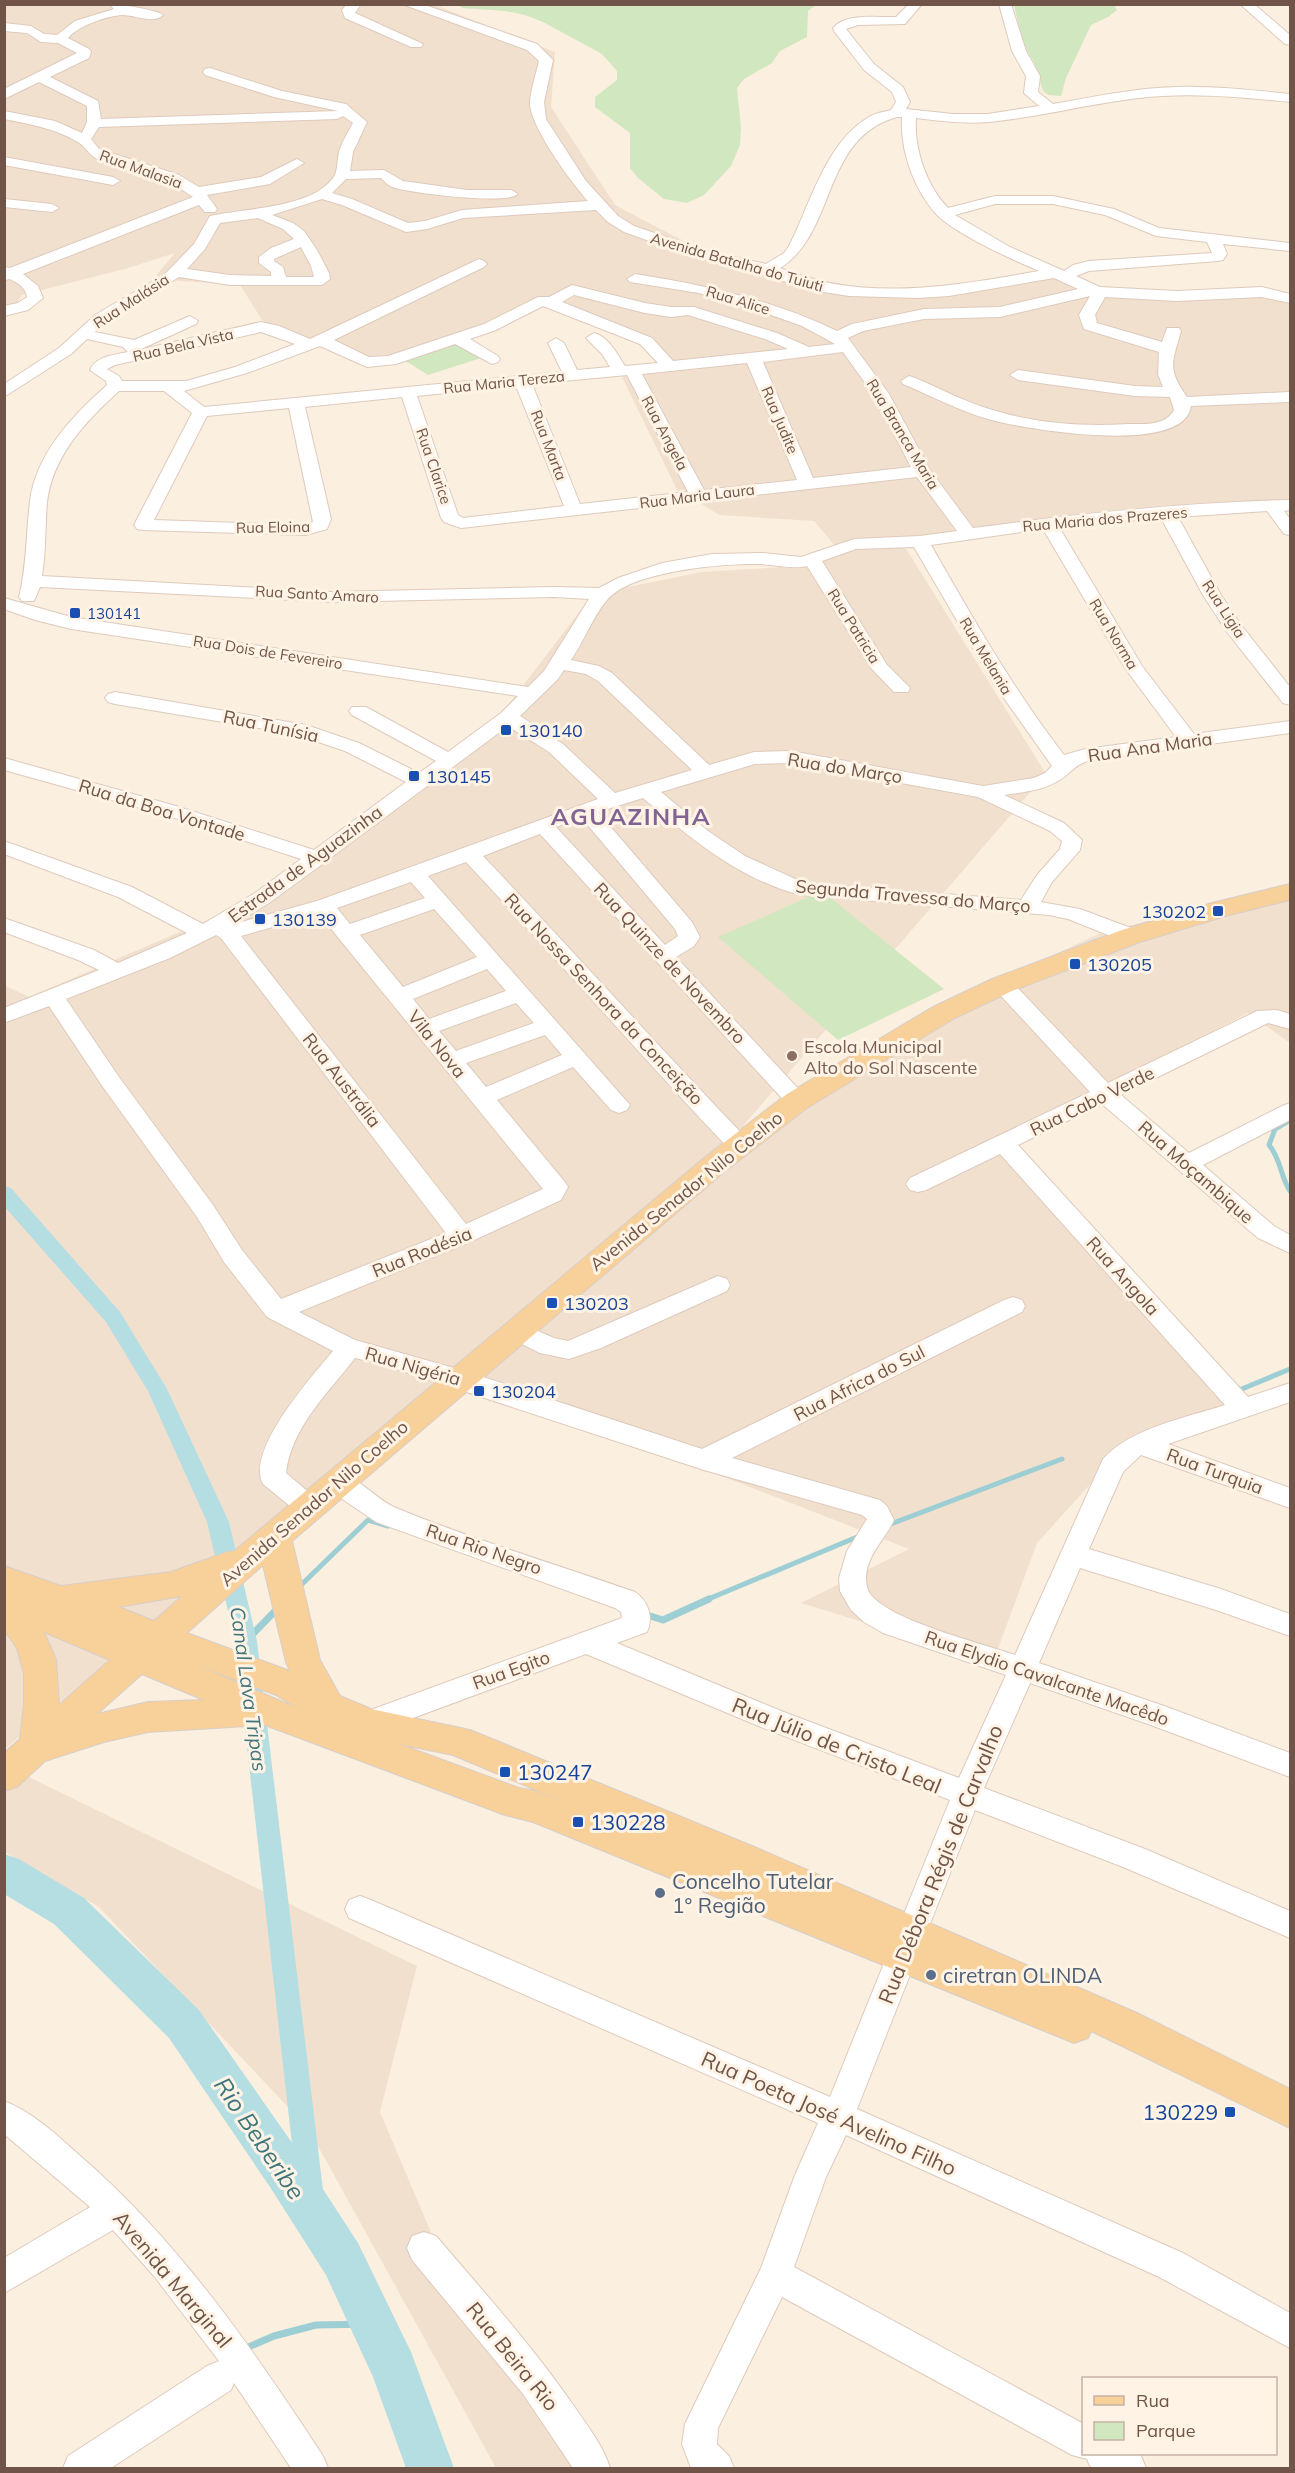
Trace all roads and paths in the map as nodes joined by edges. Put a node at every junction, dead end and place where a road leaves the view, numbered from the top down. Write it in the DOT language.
graph roads {
  1 [pos="355,4"];
  2 [pos="408,4"];
  3 [pos="916,4"];
  4 [pos="992,4"];
  5 [pos="1246,4"];
  6 [pos="121,7"];
  7 [pos="1006,7"];
  8 [pos="157,15"];
  9 [pos="4,27"];
  10 [pos="61,39"];
  11 [pos="1290,41"];
  12 [pos="416,44"];
  13 [pos="210,72"];
  14 [pos="39,77"];
  15 [pos="4,78"];
  16 [pos="25,83"];
  17 [pos="4,95"];
  18 [pos="1290,98"];
  19 [pos="1051,109"];
  20 [pos="902,113"];
  21 [pos="352,115"];
  22 [pos="7,118"];
  23 [pos="94,123"];
  24 [pos="84,139"];
  25 [pos="4,162"];
  26 [pos="297,163"];
  27 [pos="343,175"];
  28 [pos="113,181"];
  29 [pos="320,194"];
  30 [pos="511,194"];
  31 [pos="199,196"];
  32 [pos="4,203"];
  33 [pos="600,206"];
  34 [pos="52,208"];
  35 [pos="262,214"];
  36 [pos="944,214"];
  37 [pos="215,219"];
  38 [pos="1213,237"];
  39 [pos="304,241"];
  40 [pos="1290,247"];
  41 [pos="479,264"];
  42 [pos="768,269"];
  43 [pos="176,272"];
  44 [pos="7,273"];
  45 [pos="1061,275"];
  46 [pos="634,279"];
  47 [pos="279,280"];
  48 [pos="1096,291"];
  49 [pos="1290,298"];
  50 [pos="546,302"];
  51 [pos="4,311"];
  52 [pos="190,321"];
  53 [pos="1173,331"];
  54 [pos="84,334"];
  55 [pos="455,338"];
  56 [pos="594,338"];
  57 [pos="316,342"];
  58 [pos="841,342"];
  59 [pos="556,343"];
  60 [pos="134,345"];
  61 [pos="1167,349"];
  62 [pos="808,352"];
  63 [pos="753,358"];
  64 [pos="492,359"];
  65 [pos="669,366"];
  66 [pos="106,367"];
  67 [pos="626,370"];
  68 [pos="1018,375"];
  69 [pos="572,376"];
  70 [pos="522,381"];
  71 [pos="909,381"];
  72 [pos="115,386"];
  73 [pos="170,388"];
  74 [pos="4,392"];
  75 [pos="408,392"];
  76 [pos="1178,397"];
  77 [pos="1290,398"];
  78 [pos="296,402"];
  79 [pos="201,412"];
  80 [pos="922,471"];
  81 [pos="807,483"];
  82 [pos="698,495"];
  83 [pos="1290,505"];
  84 [pos="1272,506"];
  85 [pos="574,510"];
  86 [pos="1167,512"];
  87 [pos="472,523"];
  88 [pos="1048,523"];
  89 [pos="1290,530"];
  90 [pos="968,533"];
  91 [pos="920,541"];
  92 [pos="812,559"];
  93 [pos="33,581"];
  94 [pos="602,594"];
  95 [pos="4,603"];
  96 [pos="24,610"];
  97 [pos="560,663"];
  98 [pos="901,688"];
  99 [pos="533,693"];
  100 [pos="115,698"];
  101 [pos="1290,699"];
  102 [pos="359,711"];
  103 [pos="508,717"];
  104 [pos="1290,727"];
  105 [pos="1188,740"];
  106 [pos="450,761"];
  107 [pos="4,764"];
  108 [pos="1062,765"];
  109 [pos="705,772"];
  110 [pos="419,781"];
  111 [pos="647,790"];
  112 [pos="983,792"];
  113 [pos="612,801"];
  114 [pos="585,809"];
  115 [pos="543,825"];
  116 [pos="4,847"];
  117 [pos="470,854"];
  118 [pos="318,858"];
  119 [pos="416,874"];
  120 [pos="1290,892"];
  121 [pos="439,900"];
  122 [pos="324,906"];
  123 [pos="1027,907"];
  124 [pos="4,924"];
  125 [pos="217,930"];
  126 [pos="346,933"];
  127 [pos="1131,936"];
  128 [pos="664,955"];
  129 [pos="491,959"];
  130 [pos="117,971"];
  131 [pos="1002,985"];
  132 [pos="520,993"];
  133 [pos="54,997"];
  134 [pos="398,997"];
  135 [pos="4,1016"];
  136 [pos="1290,1022"];
  137 [pos="549,1025"];
  138 [pos="424,1029"];
  139 [pos="577,1057"];
  140 [pos="451,1061"];
  141 [pos="1106,1094"];
  142 [pos="482,1098"];
  143 [pos="797,1101"];
  144 [pos="619,1105"];
  145 [pos="1290,1112"];
  146 [pos="739,1144"];
  147 [pos="1004,1144"];
  148 [pos="1186,1164"];
  149 [pos="552,1182"];
  150 [pos="918,1184"];
  151 [pos="462,1236"];
  152 [pos="1290,1245"];
  153 [pos="718,1285"];
  154 [pos="1013,1306"];
  155 [pos="276,1311"];
  156 [pos="517,1331"];
  157 [pos="349,1348"];
  158 [pos="459,1379"];
  159 [pos="1290,1392"];
  160 [pos="1243,1408"];
  161 [pos="1139,1443"];
  162 [pos="704,1460"];
  163 [pos="338,1483"];
  164 [pos="1290,1498"];
  165 [pos="310,1508"];
  166 [pos="267,1545"];
  167 [pos="860,1549"];
  168 [pos="1072,1555"];
  169 [pos="220,1576"];
  170 [pos="4,1579"];
  171 [pos="58,1599"];
  172 [pos="4,1600"];
  173 [pos="4,1607"];
  174 [pos="636,1615"];
  175 [pos="1290,1625"];
  176 [pos="585,1642"];
  177 [pos="150,1646"];
  178 [pos="1021,1667"];
  179 [pos="223,1688"];
  180 [pos="283,1705"];
  181 [pos="327,1706"];
  182 [pos="366,1735"];
  183 [pos="37,1749"];
  184 [pos="1290,1765"];
  185 [pos="4,1776"];
  186 [pos="539,1792"];
  187 [pos="966,1796"];
  188 [pos="360,1909"];
  189 [pos="1290,1925"];
  190 [pos="907,1943"];
  191 [pos="1290,2109"];
  192 [pos="4,2116"];
  193 [pos="838,2116"];
  194 [pos="1290,2128"];
  195 [pos="105,2216"];
  196 [pos="424,2248"];
  197 [pos="775,2275"];
  198 [pos="4,2277"];
  199 [pos="1290,2331"];
  200 [pos="219,2378"];
  201 [pos="1082,2442"];
  202 [pos="1104,2455"];
  203 [pos="707,2456"];
  204 [pos="80,2469"];
  205 [pos="311,2469"];
  206 [pos="594,2469"];
  207 [pos="1129,2469"];
  1 -- 12 [label="street"];
  2 -- 33 [label="street, Avenida Batalha do Tuiuti"];
  3 -- 20 [label="street"];
  4 -- 7 [label="street"];
  5 -- 11 [label="street"];
  6 -- 8 [label="street"];
  6 -- 10 [label="street"];
  7 -- 19 [label="street"];
  9 -- 10 [label="street"];
  10 -- 14 [label="street"];
  13 -- 21 [label="street"];
  14 -- 16 [label="street"];
  14 -- 23 [label="street, Rua Malasia"];
  15 -- 16 [label="street"];
  16 -- 17 [label="street"];
  18 -- 19 [label="street"];
  19 -- 20 [label="street"];
  20 -- 36 [label="street"];
  20 -- 42 [label="street"];
  21 -- 23 [label="street"];
  21 -- 27 [label="street"];
  22 -- 24 [label="street"];
  23 -- 24 [label="street, Rua Malasia"];
  24 -- 31 [label="street, Rua Malasia"];
  25 -- 28 [label="street"];
  26 -- 31 [label="street"];
  27 -- 29 [label="street"];
  27 -- 30 [label="street"];
  29 -- 33 [label="street"];
  29 -- 35 [label="street"];
  31 -- 37 [label="street, Rua Malasia"];
  31 -- 44 [label="street"];
  32 -- 34 [label="street"];
  33 -- 42 [label="street, Avenida Batalha do Tuiuti"];
  35 -- 37 [label="street"];
  35 -- 39 [label="street"];
  36 -- 38 [label="street"];
  36 -- 45 [label="street"];
  37 -- 43 [label="street, Rua Malásia"];
  38 -- 40 [label="street"];
  38 -- 45 [label="street, Avenida Batalha do Tuiuti"];
  39 -- 47 [label="street"];
  39 -- 47 [label="street"];
  41 -- 57 [label="street"];
  42 -- 45 [label="street, Avenida Batalha do Tuiuti"];
  43 -- 47 [label="street"];
  43 -- 54 [label="street, Rua Malásia"];
  44 -- 51 [label="street"];
  45 -- 48 [label="street"];
  46 -- 58 [label="street, Rua Alice"];
  48 -- 49 [label="street"];
  48 -- 58 [label="street, Rua Maria Tereza"];
  48 -- 61 [label="street"];
  50 -- 55 [label="street"];
  50 -- 62 [label="street"];
  50 -- 65 [label="street"];
  52 -- 60 [label="street, Rua Bela Vista"];
  53 -- 61 [label="street"];
  54 -- 60 [label="street"];
  54 -- 74 [label="street, Rua Malásia"];
  55 -- 57 [label="street"];
  55 -- 64 [label="street"];
  56 -- 67 [label="street, Rua Angela"];
  57 -- 66 [label="street, Rua Bela Vista"];
  57 -- 73 [label="street"];
  58 -- 62 [label="street, Rua Maria Tereza"];
  58 -- 80 [label="street, Rua Branca Maria"];
  59 -- 69 [label="street"];
  60 -- 66 [label="street, Rua Bela Vista"];
  61 -- 76 [label="street"];
  62 -- 63 [label="street, Rua Maria Tereza"];
  63 -- 65 [label="street, Rua Maria Tereza"];
  63 -- 81 [label="street, Rua Judite"];
  65 -- 67 [label="street, Rua Maria Tereza"];
  66 -- 72 [label="street"];
  67 -- 69 [label="street, Rua Maria Tereza"];
  67 -- 82 [label="street, Rua Angela"];
  68 -- 76 [label="street"];
  69 -- 70 [label="street, Rua Maria Tereza"];
  70 -- 75 [label="street, Rua Maria Tereza"];
  70 -- 85 [label="street, Rua Marta"];
  71 -- 76 [label="street"];
  72 -- 73 [label="street"];
  72 -- 93 [label="street"];
  73 -- 79 [label="street"];
  75 -- 78 [label="street, Rua Maria Tereza"];
  75 -- 87 [label="street, Rua Clarice"];
  76 -- 77 [label="street"];
  78 -- 79 [label="street, Rua Maria Tereza"];
  78 -- 79 [label="street, Rua Eloina"];
  80 -- 81 [label="street, Rua Maria Laura"];
  80 -- 90 [label="street, Rua Branca Maria"];
  81 -- 82 [label="street, Rua Maria Laura"];
  82 -- 85 [label="street, Rua Maria Laura"];
  83 -- 84 [label="street, Rua Maria dos Prazeres"];
  84 -- 86 [label="street, Rua Maria dos Prazeres"];
  84 -- 89 [label="street"];
  85 -- 87 [label="street, Rua Maria Laura"];
  86 -- 88 [label="street, Rua Maria dos Prazeres"];
  86 -- 101 [label="street, Rua Ligia"];
  88 -- 90 [label="street, Rua Maria dos Prazeres"];
  88 -- 105 [label="street, Rua Norma"];
  90 -- 91 [label="street, Rua Maria dos Prazeres"];
  91 -- 92 [label="street, Estrada de Aguazinha"];
  91 -- 108 [label="street, Rua Melania"];
  92 -- 94 [label="street, Estrada de Aguazinha"];
  92 -- 98 [label="street, Rua Patricia"];
  93 -- 94 [label="street, Rua Santo Amaro"];
  93 -- 96 [label="street"];
  94 -- 97 [label="street, Estrada de Aguazinha"];
  95 -- 96 [label="street, Rua Dois de Fevereiro"];
  96 -- 99 [label="street, Rua Dois de Fevereiro"];
  97 -- 99 [label="street, Estrada de Aguazinha"];
  97 -- 109 [label="street"];
  99 -- 103 [label="street, Estrada de Aguazinha"];
  100 -- 110 [label="street, Rua Tunísia"];
  102 -- 106 [label="street"];
  103 -- 106 [label="street, Estrada de Aguazinha"];
  103 -- 113 [label="street"];
  104 -- 105 [label="street, Rua Ana Maria"];
  105 -- 108 [label="street, Rua Ana Maria"];
  106 -- 110 [label="street, Estrada de Aguazinha"];
  107 -- 118 [label="street, Rua da Boa Vontade"];
  108 -- 112 [label="street, Rua Ana Maria"];
  109 -- 111 [label="street, Rua do Março"];
  109 -- 112 [label="street, Rua do Março"];
  110 -- 118 [label="street, Estrada de Aguazinha"];
  111 -- 113 [label="street, Rua do Março"];
  111 -- 123 [label="street, Segunda Travessa do Março"];
  112 -- 123 [label="street, Rua do Março"];
  113 -- 114 [label="street, Rua do Março"];
  114 -- 115 [label="street, Rua do Março"];
  114 -- 128 [label="street"];
  115 -- 117 [label="street, Rua do Março"];
  115 -- 128 [label="street, Rua Quinze de Novembro"];
  116 -- 125 [label="street"];
  117 -- 119 [label="street, Rua do Março"];
  117 -- 146 [label="street, Rua Nossa Senhora da Conceição"];
  118 -- 125 [label="street, Estrada de Aguazinha"];
  119 -- 121 [label="street"];
  119 -- 122 [label="street, Rua do Março"];
  120 -- 127 [label="main road, Avenida Senador Nilo Coelho"];
  121 -- 126 [label="street"];
  121 -- 129 [label="street"];
  122 -- 125 [label="street, Rua do Março"];
  122 -- 126 [label="street, Vila Nova"];
  123 -- 127 [label="street, Segunda Travessa do Março"];
  124 -- 130 [label="street"];
  125 -- 130 [label="street, Estrada de Aguazinha"];
  125 -- 151 [label="street, Rua Austrália"];
  126 -- 134 [label="street, Vila Nova"];
  127 -- 131 [label="main road, Avenida Senador Nilo Coelho"];
  128 -- 143 [label="street, Rua Quinze de Novembro"];
  129 -- 132 [label="street"];
  129 -- 134 [label="street"];
  130 -- 133 [label="street, Estrada de Aguazinha"];
  131 -- 141 [label="street, Rua Moçambique"];
  131 -- 143 [label="main road, Avenida Senador Nilo Coelho"];
  132 -- 137 [label="street"];
  132 -- 138 [label="street"];
  133 -- 135 [label="street, Estrada de Aguazinha"];
  133 -- 155 [label="street, Rua Nigéria"];
  134 -- 138 [label="street, Vila Nova"];
  136 -- 141 [label="street, Rua Cabo Verde"];
  137 -- 139 [label="street"];
  137 -- 140 [label="street"];
  138 -- 140 [label="street, Vila Nova"];
  139 -- 142 [label="street"];
  139 -- 144 [label="street"];
  140 -- 142 [label="street, Vila Nova"];
  141 -- 147 [label="street, Rua Cabo Verde"];
  141 -- 148 [label="street, Rua Moçambique"];
  142 -- 149 [label="street, Vila Nova"];
  143 -- 146 [label="main road, Avenida Senador Nilo Coelho"];
  145 -- 148 [label="street"];
  146 -- 156 [label="main road, Avenida Senador Nilo Coelho"];
  147 -- 150 [label="street, Rua Cabo Verde"];
  147 -- 160 [label="street, Rua Angola"];
  148 -- 152 [label="street, Rua Moçambique"];
  149 -- 151 [label="street, Rua Rodésia"];
  151 -- 155 [label="street, Rua Rodésia"];
  153 -- 156 [label="street"];
  154 -- 162 [label="street, Rua Africa do Sul"];
  155 -- 157 [label="street, Rua Nigéria"];
  156 -- 158 [label="main road, Avenida Senador Nilo Coelho"];
  157 -- 158 [label="street, Rua Nigéria"];
  157 -- 165 [label="street"];
  158 -- 162 [label="street, Rua Nigéria"];
  158 -- 163 [label="main road, Avenida Senador Nilo Coelho"];
  159 -- 160 [label="street, Rua Débora Régis de Carvalho"];
  160 -- 161 [label="street, Rua Débora Régis de Carvalho"];
  161 -- 164 [label="street, Rua Turquia"];
  161 -- 168 [label="street, Rua Débora Régis de Carvalho"];
  162 -- 167 [label="street, Rua Nigéria"];
  163 -- 165 [label="main road, Avenida Senador Nilo Coelho"];
  163 -- 174 [label="street, Rua Rio Negro"];
  165 -- 166 [label="main road, Avenida Senador Nilo Coelho"];
  166 -- 169 [label="main road, Avenida Senador Nilo Coelho"];
  166 -- 181 [label="main road"];
  167 -- 178 [label="street, Rua Elydio Cavalcante Macêdo"];
  168 -- 175 [label="street"];
  168 -- 178 [label="street, Rua Débora Régis de Carvalho"];
  169 -- 171 [label="main road"];
  169 -- 177 [label="main road, Avenida Senador Nilo Coelho"];
  170 -- 171 [label="main road"];
  171 -- 177 [label="main road"];
  172 -- 177 [label="main road"];
  173 -- 183 [label="main road"];
  174 -- 176 [label="street, Rua Egito"];
  176 -- 182 [label="street, Rua Egito"];
  176 -- 187 [label="street, Rua Júlio de Cristo Leal"];
  177 -- 179 [label="main road"];
  177 -- 183 [label="main road, Avenida Senador Nilo Coelho"];
  178 -- 184 [label="street, Rua Elydio Cavalcante Macêdo"];
  178 -- 187 [label="street, Rua Débora Régis de Carvalho"];
  179 -- 180 [label="main road"];
  179 -- 180 [label="main road"];
  179 -- 183 [label="main road"];
  180 -- 181 [label="main road"];
  180 -- 182 [label="main road"];
  181 -- 182 [label="main road"];
  182 -- 186 [label="main road"];
  183 -- 185 [label="main road, Avenida Senador Nilo Coelho"];
  186 -- 190 [label="main road"];
  186 -- 190 [label="main road"];
  187 -- 189 [label="street, Rua Júlio de Cristo Leal"];
  187 -- 190 [label="street, Rua Débora Régis de Carvalho"];
  188 -- 193 [label="street, Rua Poeta José Avelino Filho"];
  190 -- 191 [label="main road"];
  190 -- 193 [label="street, Rua Débora Régis de Carvalho"];
  190 -- 194 [label="main road"];
  192 -- 205 [label="street, Avenida Marginal"];
  193 -- 197 [label="street, Rua Débora Régis de Carvalho"];
  193 -- 199 [label="street, Rua Poeta José Avelino Filho"];
  195 -- 198 [label="street"];
  196 -- 206 [label="street, Rua Beira Rio"];
  197 -- 201 [label="street"];
  197 -- 203 [label="street, Rua Débora Régis de Carvalho"];
  200 -- 204 [label="street"];
  202 -- 207 [label="street"];
}
